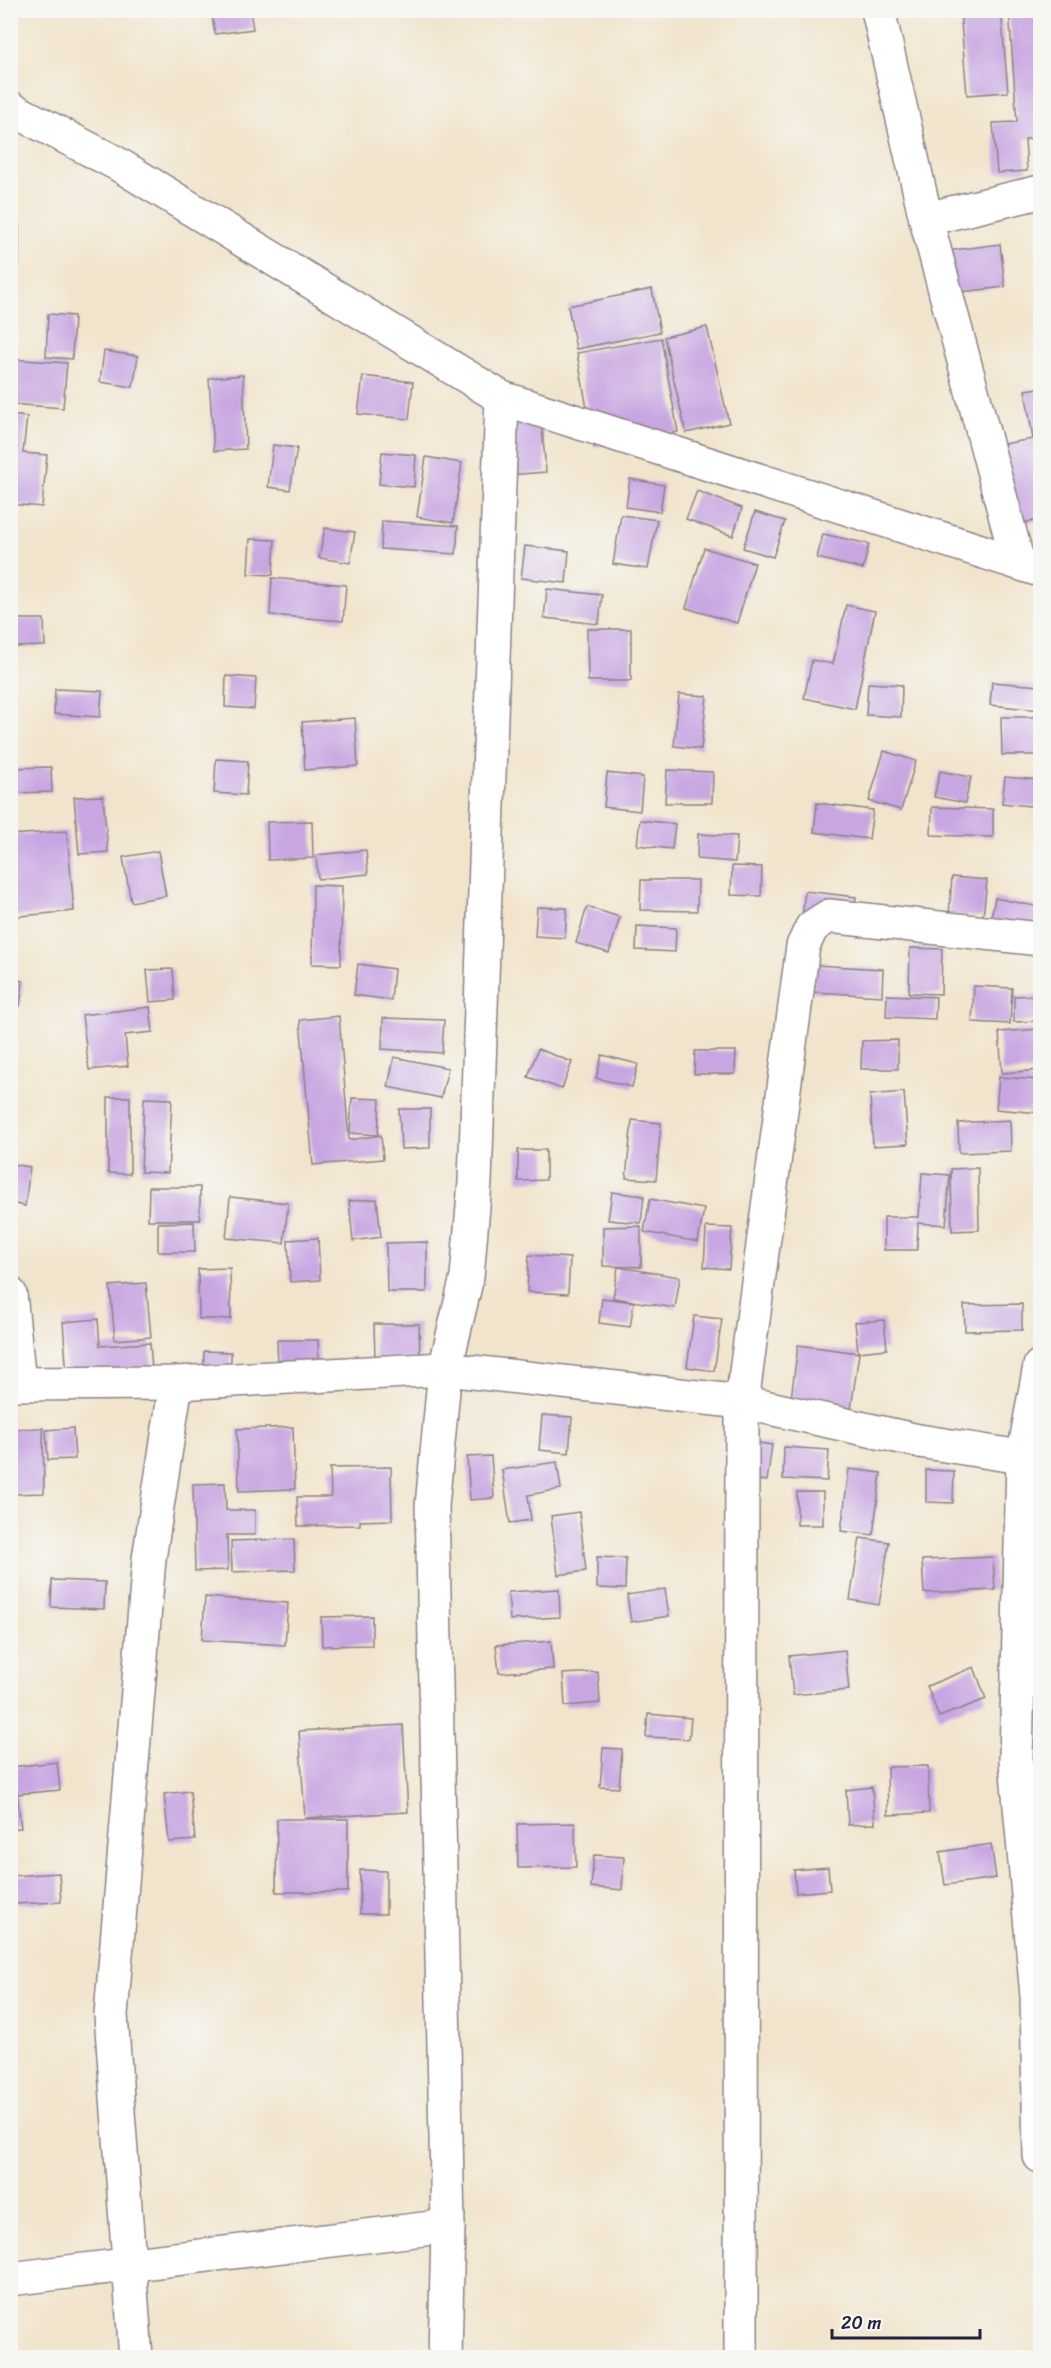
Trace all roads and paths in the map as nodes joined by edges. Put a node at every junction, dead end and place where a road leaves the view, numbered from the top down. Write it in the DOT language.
graph roads {
  1 [pos="878,10"];
  2 [pos="10,108"];
  3 [pos="1041,192"];
  4 [pos="926,219"];
  5 [pos="502,398"];
  6 [pos="1029,556"];
  7 [pos="1041,939"];
  8 [pos="10,1294"];
  9 [pos="1041,1366"];
  10 [pos="445,1368"];
  11 [pos="176,1383"];
  12 [pos="15,1384"];
  13 [pos="742,1402"];
  14 [pos="1032,1460"];
  15 [pos="1028,1761"];
  16 [pos="1041,2156"];
  17 [pos="448,2226"];
  18 [pos="130,2264"];
  19 [pos="10,2279"];
  20 [pos="136,2358"];
  21 [pos="444,2358"];
  22 [pos="741,2358"];
  1 -- 4 [label="street"];
  2 -- 5 [label="street"];
  3 -- 4 [label="street"];
  4 -- 6 [label="street"];
  5 -- 6 [label="street"];
  5 -- 10 [label="street"];
  7 -- 13 [label="street"];
  8 -- 12 [label="street"];
  9 -- 14 [label="street"];
  10 -- 11 [label="street"];
  10 -- 13 [label="street"];
  10 -- 17 [label="street"];
  11 -- 12 [label="street"];
  11 -- 18 [label="street"];
  13 -- 14 [label="street"];
  13 -- 22 [label="street"];
  14 -- 15 [label="street"];
  15 -- 16 [label="street"];
  17 -- 18 [label="street"];
  17 -- 21 [label="street"];
  18 -- 19 [label="street"];
  18 -- 20 [label="street"];
}
